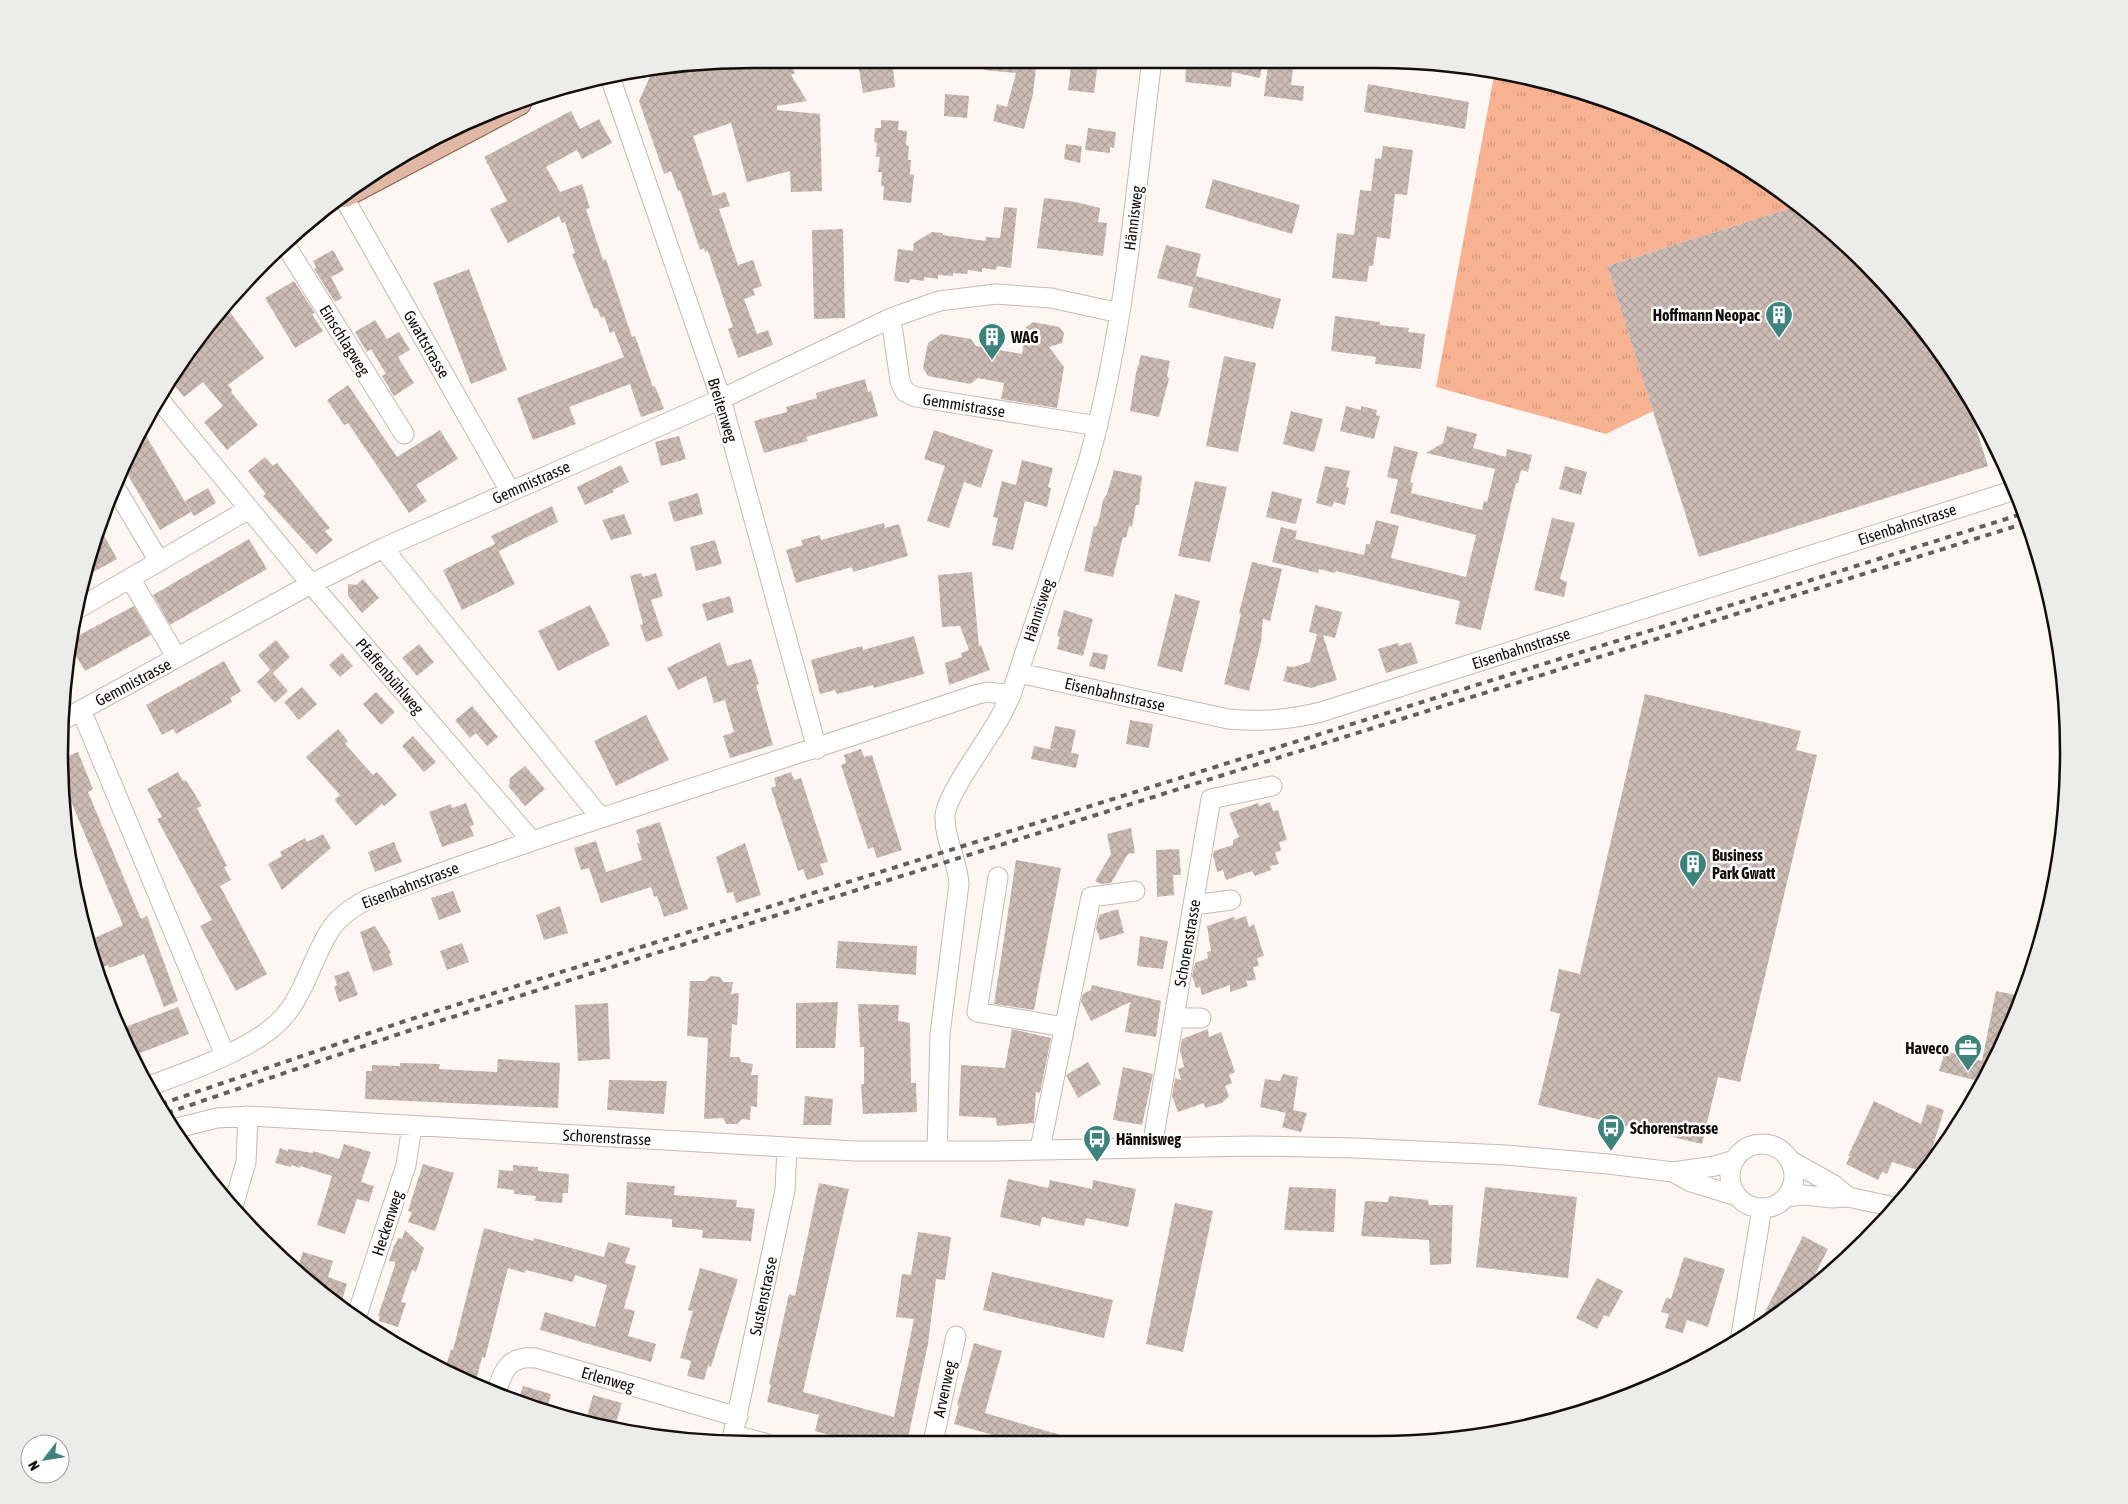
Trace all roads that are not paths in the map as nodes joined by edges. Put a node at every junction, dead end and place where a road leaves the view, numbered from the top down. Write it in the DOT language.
graph roads {
  1 [pos="1151,68"];
  2 [pos="612,82"];
  3 [pos="347,201"];
  4 [pos="288,249"];
  5 [pos="1120,313"];
  6 [pos="890,318"];
  7 [pos="721,399"];
  8 [pos="163,404"];
  9 [pos="1098,426"];
  10 [pos="404,434"];
  11 [pos="510,491"];
  12 [pos="2009,492"];
  13 [pos="118,496"];
  14 [pos="249,509"];
  15 [pos="383,548"];
  16 [pos="145,570"];
  17 [pos="311,584"];
  18 [pos="84,605"];
  19 [pos="177,658"];
  20 [pos="1019,673"];
  21 [pos="1011,695"];
  22 [pos="81,710"];
  23 [pos="69,717"];
  24 [pos="817,749"];
  25 [pos="1272,786"];
  26 [pos="600,817"];
  27 [pos="532,841"];
  28 [pos="998,877"];
  29 [pos="1135,891"];
  30 [pos="1231,900"];
  31 [pos="1194,905"];
  32 [pos="1175,1018"];
  33 [pos="1202,1018"];
  34 [pos="1064,1026"];
  35 [pos="225,1055"];
  36 [pos="154,1084"];
  37 [pos="248,1116"];
  38 [pos="412,1126"];
  39 [pos="180,1127"];
  40 [pos="1152,1147"];
  41 [pos="787,1148"];
  42 [pos="1040,1149"];
  43 [pos="937,1151"];
  44 [pos="1734,1160"];
  45 [pos="1791,1161"];
  46 [pos="1673,1172"];
  47 [pos="1737,1196"];
  48 [pos="1786,1197"];
  49 [pos="1848,1197"];
  50 [pos="235,1200"];
  51 [pos="1889,1206"];
  52 [pos="1762,1208"];
  53 [pos="358,1311"];
  54 [pos="1742,1330"];
  55 [pos="956,1336"];
  56 [pos="498,1387"];
  57 [pos="735,1432"];
  58 [pos="934,1436"];
  1 -- 5 [label="street, Hännisweg"];
  2 -- 7 [label="street, Breitenweg"];
  3 -- 11 [label="street, Gwattstrasse"];
  4 -- 10 [label="street, Einschlagweg"];
  5 -- 6 [label="street, Gemmistrasse"];
  5 -- 9 [label="street, Hännisweg"];
  6 -- 7 [label="street, Gemmistrasse"];
  6 -- 9 [label="street, Gemmistrasse"];
  7 -- 11 [label="street, Gemmistrasse"];
  7 -- 24 [label="street, Breitenweg"];
  8 -- 14 [label="street, Pfaffenbühlweg"];
  9 -- 20 [label="street, Hännisweg"];
  11 -- 15 [label="street, Gemmistrasse"];
  12 -- 20 [label="street, Eisenbahnstrasse"];
  13 -- 16 [label="street"];
  14 -- 16 [label="street"];
  14 -- 17 [label="street, Pfaffenbühlweg"];
  15 -- 17 [label="street, Gemmistrasse"];
  15 -- 26 [label="street"];
  16 -- 18 [label="street"];
  16 -- 19 [label="street, Gemmistrasse"];
  17 -- 19 [label="street, Gemmistrasse"];
  17 -- 27 [label="street, Pfaffenbühlweg"];
  19 -- 22 [label="street, Gemmistrasse"];
  20 -- 21 [label="street, Hännisweg"];
  21 -- 24 [label="street, Eisenbahnstrasse"];
  21 -- 43 [label="street, Hännisweg"];
  22 -- 23 [label="street, Gemmistrasse"];
  22 -- 35 [label="street"];
  24 -- 26 [label="street, Eisenbahnstrasse"];
  25 -- 31 [label="street, Schorenstrasse"];
  26 -- 27 [label="street, Eisenbahnstrasse"];
  27 -- 35 [label="street, Eisenbahnstrasse"];
  28 -- 34 [label="street"];
  29 -- 34 [label="street"];
  30 -- 31 [label="street"];
  31 -- 32 [label="street, Schorenstrasse"];
  32 -- 33 [label="street"];
  32 -- 40 [label="street, Schorenstrasse"];
  34 -- 42 [label="street"];
  35 -- 36 [label="street, Eisenbahnstrasse"];
  37 -- 38 [label="street, Schorenstrasse"];
  37 -- 39 [label="street, Schorenstrasse"];
  37 -- 50 [label="street"];
  38 -- 41 [label="street, Schorenstrasse"];
  38 -- 53 [label="street, Heckenweg"];
  40 -- 42 [label="street, Schorenstrasse"];
  40 -- 46 [label="street, Schorenstrasse"];
  41 -- 43 [label="street, Schorenstrasse"];
  41 -- 57 [label="street, Sustenstrasse"];
  42 -- 43 [label="street, Schorenstrasse"];
  44 -- 45 [label="street"];
  44 -- 46 [label="street, Schorenstrasse"];
  44 -- 47 [label="street"];
  45 -- 48 [label="street"];
  45 -- 49 [label="street"];
  46 -- 47 [label="street, Schorenstrasse"];
  47 -- 52 [label="street"];
  48 -- 49 [label="street"];
  48 -- 52 [label="street"];
  49 -- 51 [label="street"];
  52 -- 54 [label="street"];
  55 -- 58 [label="street, Arvenweg"];
  56 -- 57 [label="street, Erlenweg"];
}
